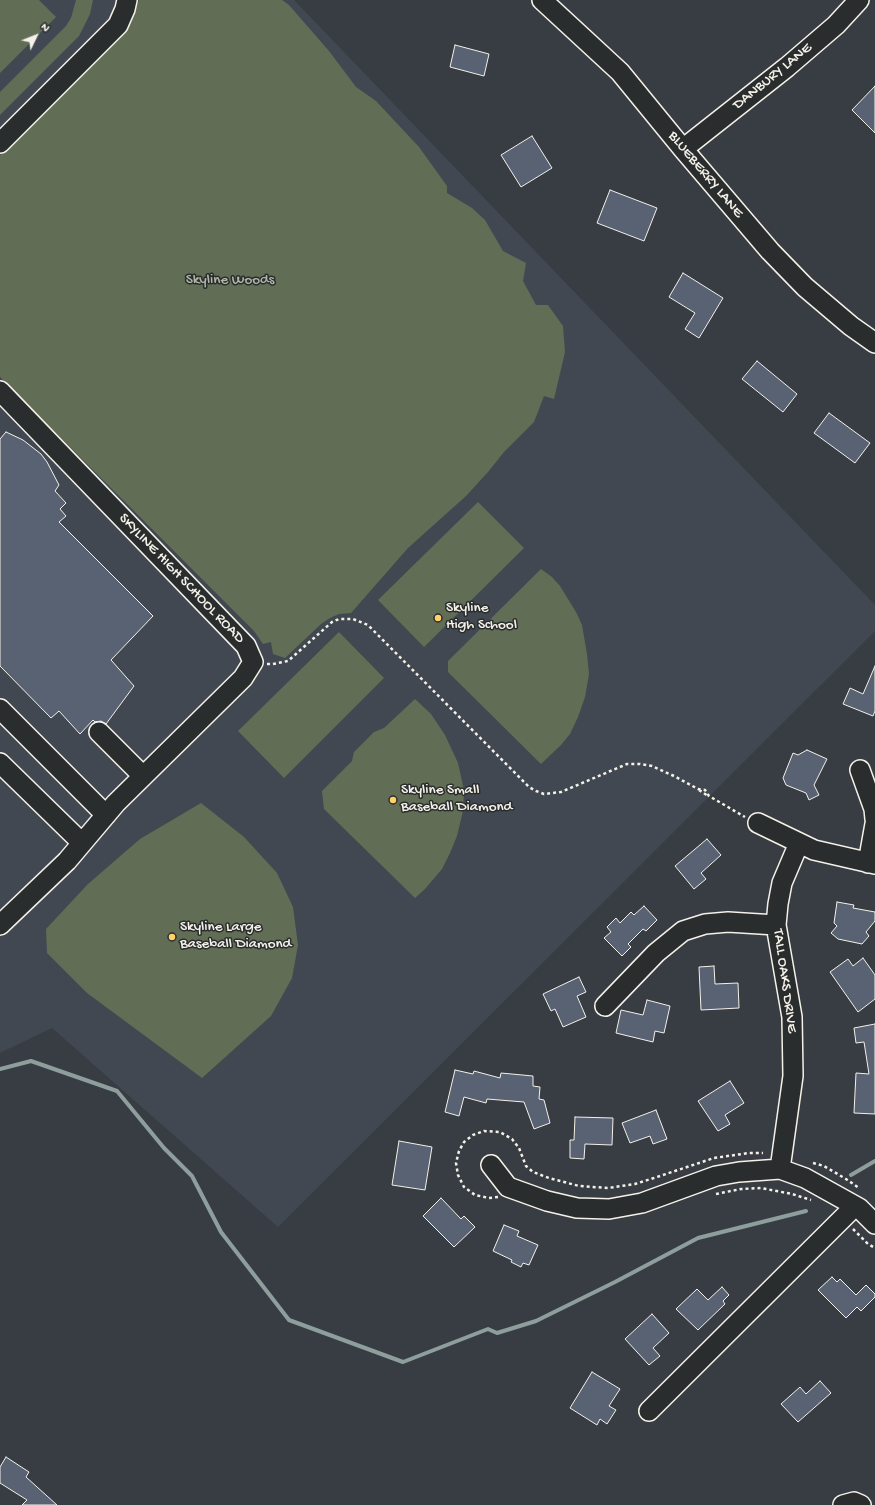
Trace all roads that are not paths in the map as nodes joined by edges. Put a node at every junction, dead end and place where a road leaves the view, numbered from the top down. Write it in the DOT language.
graph roads {
  1 [pos="127,0"];
  2 [pos="542,0"];
  3 [pos="859,0"];
  4 [pos="0,142"];
  5 [pos="683,150"];
  6 [pos="875,342"];
  7 [pos="0,391"];
  8 [pos="0,709"];
  9 [pos="99,732"];
  10 [pos="0,763"];
  11 [pos="860,770"];
  12 [pos="143,776"];
  13 [pos="106,815"];
  14 [pos="875,820"];
  15 [pos="758,823"];
  16 [pos="875,824"];
  17 [pos="82,843"];
  18 [pos="799,843"];
  19 [pos="871,864"];
  20 [pos="0,925"];
  21 [pos="776,925"];
  22 [pos="605,1006"];
  23 [pos="491,1165"];
  24 [pos="780,1169"];
  25 [pos="855,1206"];
  26 [pos="875,1224"];
  27 [pos="649,1411"];
  28 [pos="843,1505"];
  29 [pos="860,1505"];
  1 -- 4 [label="street"];
  2 -- 5 [label="street, BLUEBERRY LANE"];
  3 -- 5 [label="street, DANBURY LANE"];
  5 -- 6 [label="street, BLUEBERRY LANE"];
  7 -- 12 [label="street, SKYLINE HIGH SCHOOL ROAD"];
  8 -- 13 [label="street"];
  9 -- 12 [label="street"];
  10 -- 17 [label="street"];
  11 -- 14 [label="street"];
  12 -- 13 [label="street"];
  13 -- 17 [label="street"];
  15 -- 18 [label="street"];
  16 -- 19 [label="street"];
  17 -- 20 [label="street"];
  18 -- 19 [label="street"];
  18 -- 21 [label="street, TALL OAKS DRIVE"];
  21 -- 22 [label="street"];
  21 -- 24 [label="street, TALL OAKS DRIVE"];
  23 -- 24 [label="street"];
  24 -- 25 [label="street"];
  25 -- 26 [label="street"];
  25 -- 27 [label="street"];
  28 -- 29 [label="street"];
}
